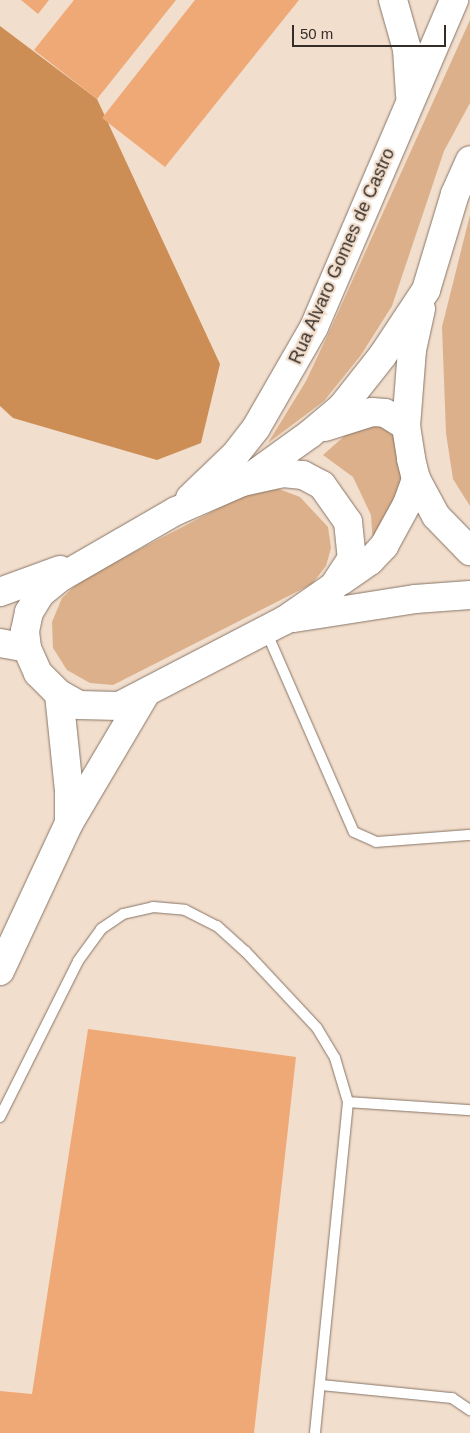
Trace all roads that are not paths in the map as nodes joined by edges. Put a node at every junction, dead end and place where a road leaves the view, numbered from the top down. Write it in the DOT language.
graph roads {
  1 [pos="393,0"];
  2 [pos="454,0"];
  3 [pos="410,99"];
  4 [pos="470,160"];
  5 [pos="426,290"];
  6 [pos="406,426"];
  7 [pos="310,434"];
  8 [pos="416,478"];
  9 [pos="242,482"];
  10 [pos="176,512"];
  11 [pos="470,551"];
  12 [pos="83,562"];
  13 [pos="334,586"];
  14 [pos="0,592"];
  15 [pos="470,595"];
  16 [pos="275,625"];
  17 [pos="0,643"];
  18 [pos="28,648"];
  19 [pos="146,693"];
  20 [pos="59,694"];
  21 [pos="69,823"];
  22 [pos="470,835"];
  23 [pos="0,971"];
  24 [pos="348,1102"];
  25 [pos="470,1110"];
  26 [pos="0,1116"];
  27 [pos="321,1385"];
  28 [pos="470,1410"];
  29 [pos="315,1433"];
  1 -- 3 [label="main road"];
  2 -- 3 [label="main road, Rua Alvaro Gomes de Castro"];
  3 -- 10 [label="main road, Rua Alvaro Gomes de Castro"];
  4 -- 5 [label="main road"];
  5 -- 6 [label="main road"];
  5 -- 7 [label="main road"];
  6 -- 7 [label="main road"];
  6 -- 8 [label="main road"];
  7 -- 9 [label="main road"];
  8 -- 11 [label="main road"];
  8 -- 13 [label="main road"];
  9 -- 10 [label="main road"];
  9 -- 13 [label="main road"];
  10 -- 12 [label="main road"];
  12 -- 14 [label="main road"];
  12 -- 18 [label="main road"];
  13 -- 16 [label="main road"];
  15 -- 16 [label="main road"];
  16 -- 19 [label="main road"];
  16 -- 22 [label="lane"];
  17 -- 18 [label="main road"];
  18 -- 20 [label="main road"];
  19 -- 20 [label="main road"];
  19 -- 21 [label="main road"];
  20 -- 21 [label="main road"];
  21 -- 23 [label="main road"];
  24 -- 25 [label="lane"];
  24 -- 26 [label="lane"];
  24 -- 27 [label="lane"];
  27 -- 28 [label="lane"];
  27 -- 29 [label="lane"];
}
